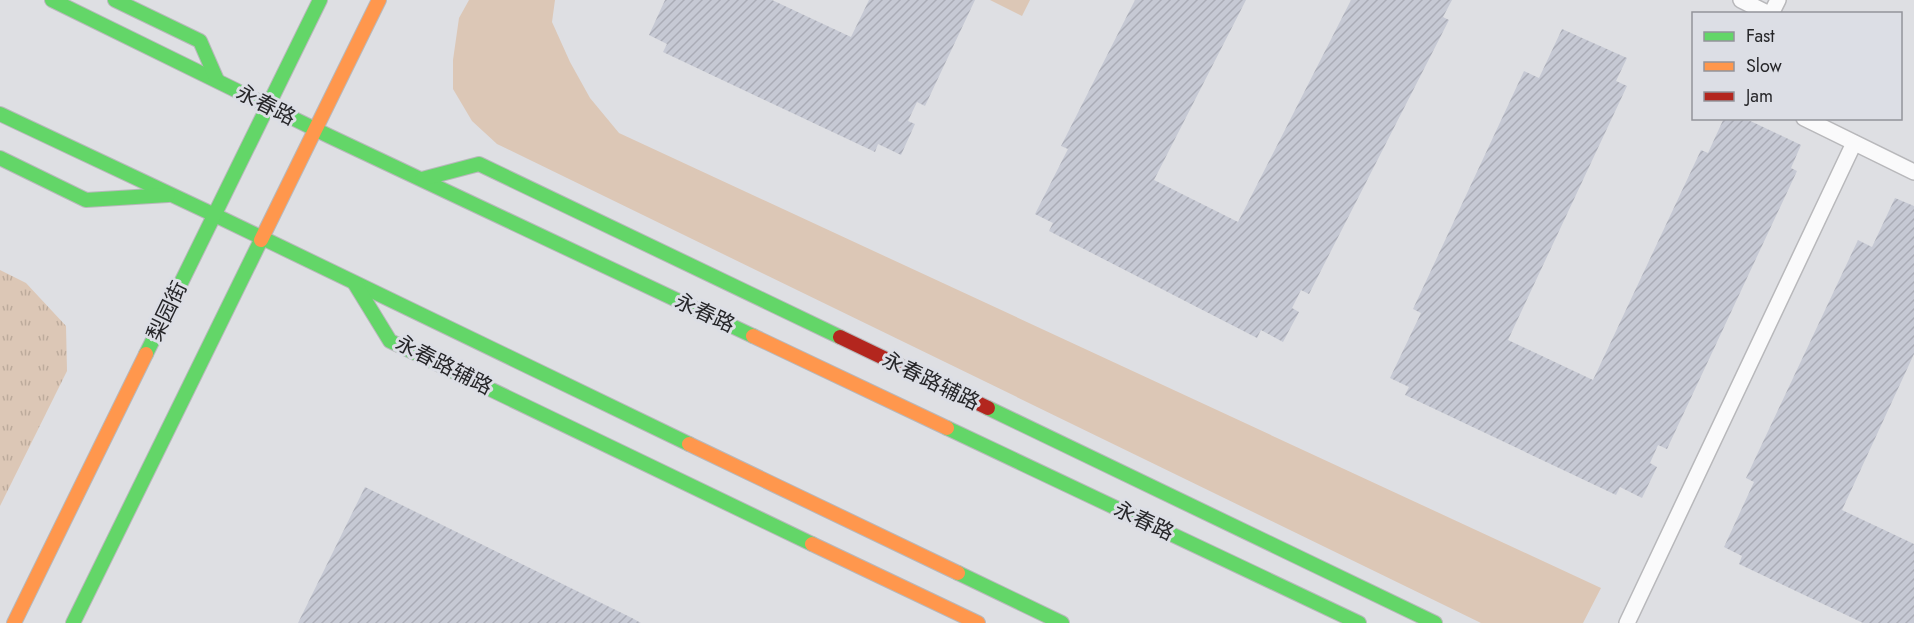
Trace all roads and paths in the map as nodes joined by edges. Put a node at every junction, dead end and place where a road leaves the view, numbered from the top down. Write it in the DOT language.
graph roads {
  1 [pos="52,0"];
  2 [pos="115,0"];
  3 [pos="320,0"];
  4 [pos="379,0"];
  5 [pos="1741,0"];
  6 [pos="1766,12"];
  7 [pos="217,80"];
  8 [pos="268,106"];
  9 [pos="0,114"];
  10 [pos="1808,120"];
  11 [pos="315,131"];
  12 [pos="1854,143"];
  13 [pos="0,158"];
  14 [pos="1914,172"];
  15 [pos="422,179"];
  16 [pos="168,195"];
  17 [pos="214,216"];
  18 [pos="263,237"];
  19 [pos="355,284"];
  20 [pos="14,623"];
  21 [pos="73,623"];
  22 [pos="978,623"];
  23 [pos="1062,623"];
  24 [pos="1359,623"];
  25 [pos="1435,623"];
  26 [pos="1627,623"];
  1 -- 7 [label="main road, 永春路"];
  2 -- 7 [label="main road"];
  3 -- 8 [label="main road, 梨园街"];
  4 -- 11 [label="main road"];
  5 -- 6 [label="lane"];
  7 -- 8 [label="main road, 永春路"];
  8 -- 11 [label="main road, 永春路"];
  8 -- 17 [label="main road, 梨园街"];
  9 -- 16 [label="main road"];
  10 -- 12 [label="lane"];
  11 -- 15 [label="main road, 永春路"];
  11 -- 18 [label="main road"];
  12 -- 14 [label="lane"];
  12 -- 26 [label="lane"];
  13 -- 16 [label="main road"];
  15 -- 24 [label="main road, 永春路"];
  15 -- 25 [label="main road, 永春路辅路"];
  16 -- 17 [label="main road"];
  17 -- 18 [label="main road"];
  17 -- 20 [label="main road, 梨园街"];
  18 -- 19 [label="main road"];
  18 -- 21 [label="main road"];
  19 -- 22 [label="main road, 永春路辅路"];
  19 -- 23 [label="main road"];
}
